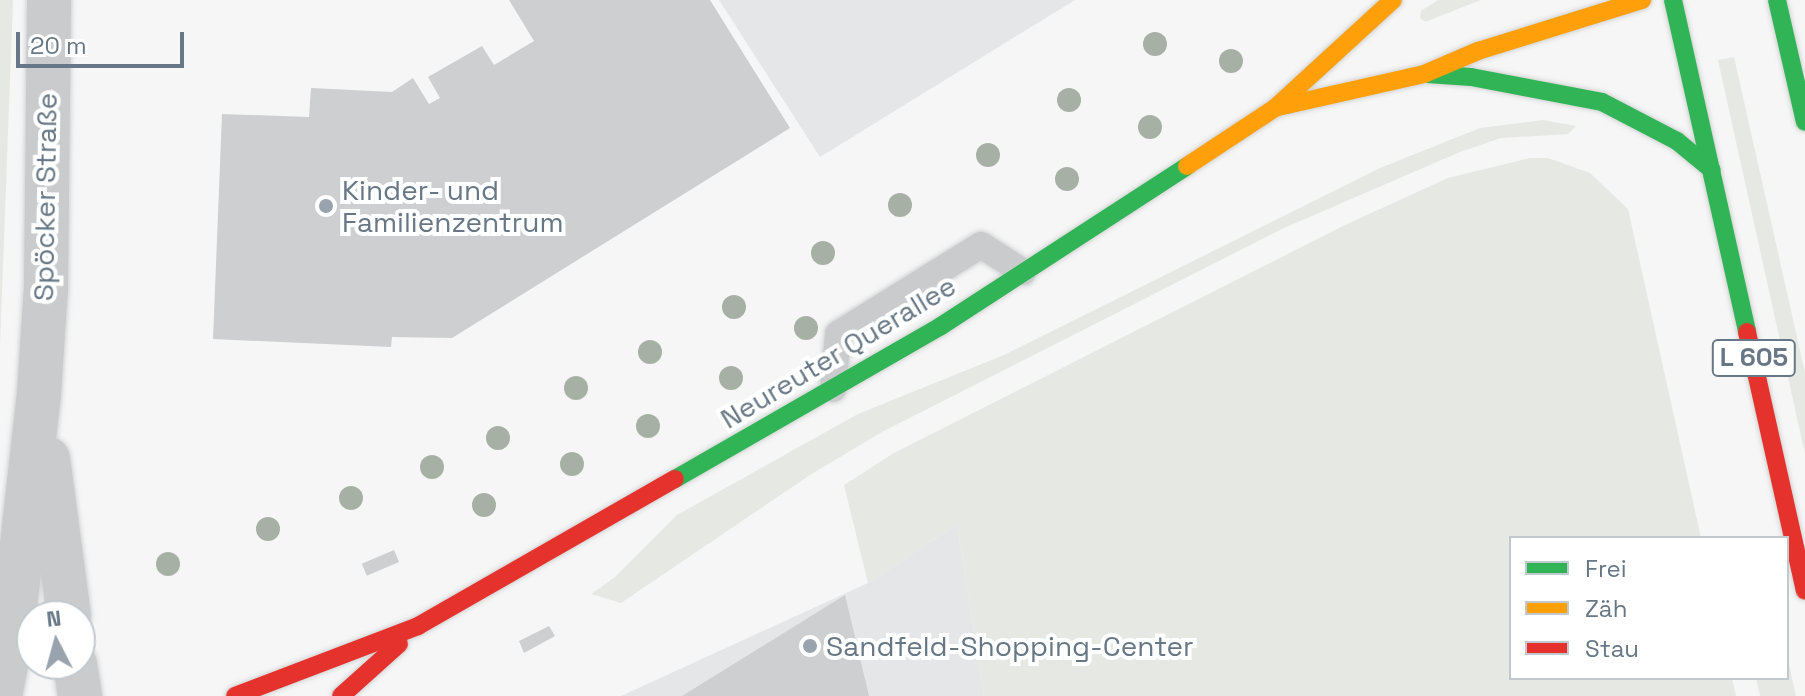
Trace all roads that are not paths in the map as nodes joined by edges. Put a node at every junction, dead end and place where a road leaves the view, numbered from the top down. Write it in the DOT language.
graph roads {
  1 [pos="49,0"];
  2 [pos="1393,0"];
  3 [pos="1642,0"];
  4 [pos="1673,0"];
  5 [pos="1777,0"];
  6 [pos="1424,74"];
  7 [pos="1275,108"];
  8 [pos="1805,122"];
  9 [pos="1712,170"];
  10 [pos="1023,272"];
  11 [pos="833,389"];
  12 [pos="39,393"];
  13 [pos="1805,591"];
  14 [pos="67,600"];
  15 [pos="418,626"];
  16 [pos="0,696"];
  17 [pos="235,696"];
  18 [pos="341,696"];
  1 -- 12 [label="street, Spöcker Straße"];
  2 -- 7 [label="street, Neureuter Querallee"];
  3 -- 6 [label="street, Neureuter Querallee"];
  4 -- 9 [label="street, L 605"];
  5 -- 8 [label="street"];
  6 -- 7 [label="street, Neureuter Querallee"];
  6 -- 9 [label="street"];
  7 -- 10 [label="street, Neureuter Querallee"];
  9 -- 13 [label="street, L 605"];
  10 -- 11 [label="street, Neureuter Querallee"];
  10 -- 11 [label="lane"];
  11 -- 15 [label="street, Neureuter Querallee"];
  12 -- 14 [label="street, Spöcker Straße"];
  12 -- 16 [label="street, Spöcker Straße"];
  15 -- 17 [label="street, Neureuter Querallee"];
  15 -- 18 [label="street, Neureuter Querallee"];
}
